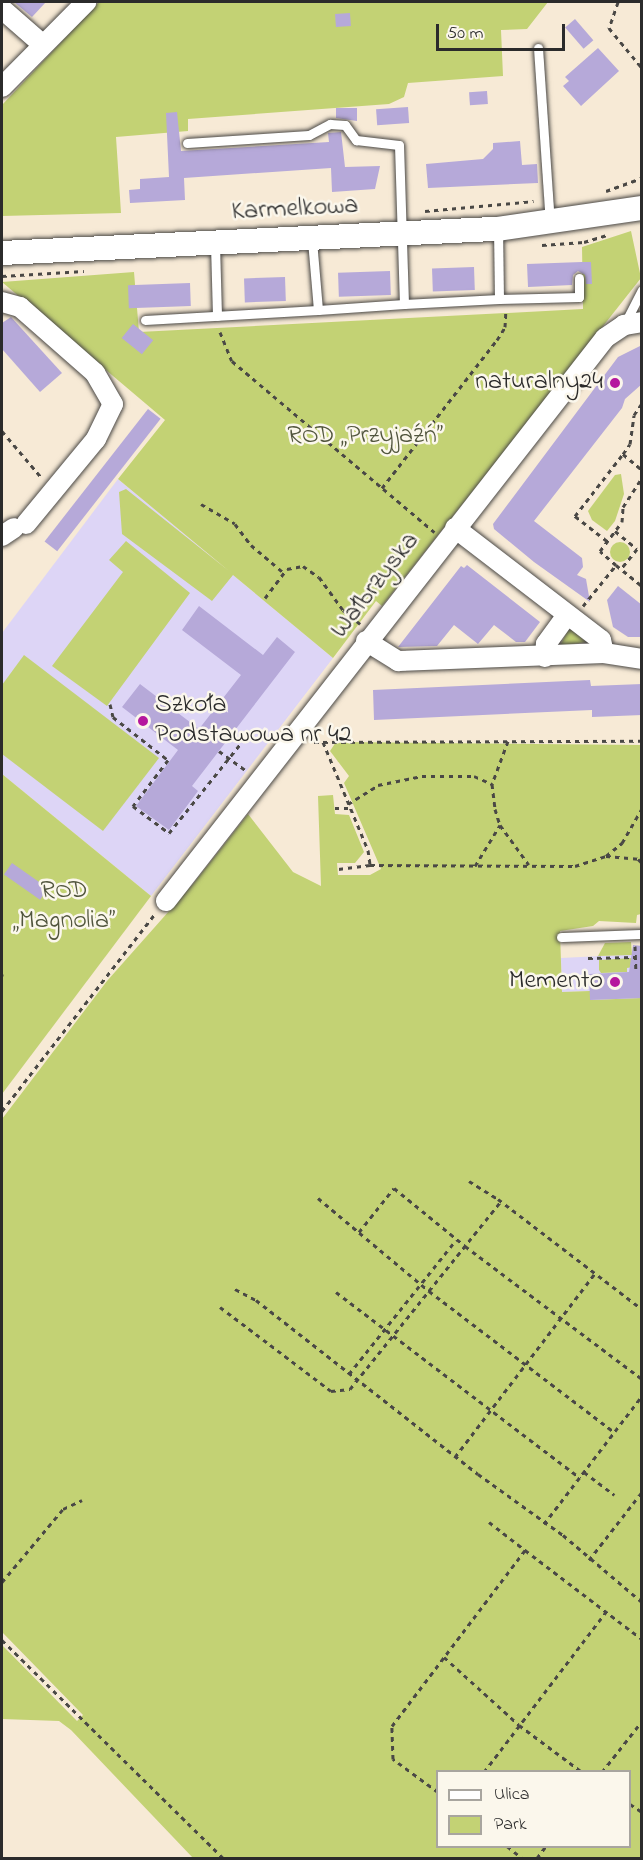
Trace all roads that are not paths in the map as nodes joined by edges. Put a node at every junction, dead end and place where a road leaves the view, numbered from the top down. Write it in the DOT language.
graph roads {
  1 [pos="86,2"];
  2 [pos="2,9"];
  3 [pos="41,43"];
  4 [pos="538,48"];
  5 [pos="2,87"];
  6 [pos="187,143"];
  7 [pos="642,195"];
  8 [pos="594,205"];
  9 [pos="642,208"];
  10 [pos="550,224"];
  11 [pos="498,229"];
  12 [pos="403,233"];
  13 [pos="312,238"];
  14 [pos="215,243"];
  15 [pos="2,253"];
  16 [pos="579,278"];
  17 [pos="642,290"];
  18 [pos="500,299"];
  19 [pos="2,302"];
  20 [pos="404,304"];
  21 [pos="318,310"];
  22 [pos="217,316"];
  23 [pos="144,320"];
  24 [pos="633,324"];
  25 [pos="455,528"];
  26 [pos="14,529"];
  27 [pos="570,617"];
  28 [pos="365,634"];
  29 [pos="604,653"];
  30 [pos="545,657"];
  31 [pos="642,659"];
  32 [pos="166,901"];
  33 [pos="638,935"];
  34 [pos="561,937"];
  1 -- 3 [label="street"];
  2 -- 3 [label="street"];
  3 -- 5 [label="street"];
  4 -- 10 [label="lane"];
  6 -- 12 [label="lane"];
  7 -- 8 [label="street, Karmelkowa"];
  8 -- 9 [label="street, Karmelkowa"];
  8 -- 10 [label="street, Karmelkowa"];
  10 -- 11 [label="street, Karmelkowa"];
  11 -- 12 [label="street, Karmelkowa"];
  11 -- 18 [label="lane"];
  12 -- 13 [label="street, Karmelkowa"];
  12 -- 20 [label="lane"];
  13 -- 14 [label="street, Karmelkowa"];
  13 -- 21 [label="lane"];
  14 -- 15 [label="street, Karmelkowa"];
  14 -- 22 [label="lane"];
  16 -- 18 [label="lane"];
  17 -- 24 [label="lane"];
  18 -- 20 [label="lane"];
  19 -- 26 [label="street"];
  20 -- 21 [label="lane"];
  21 -- 22 [label="lane"];
  22 -- 23 [label="lane"];
  24 -- 25 [label="street, Wałbrzyska"];
  25 -- 27 [label="street"];
  25 -- 28 [label="street, Wałbrzyska"];
  27 -- 29 [label="street"];
  27 -- 30 [label="street"];
  28 -- 30 [label="street"];
  28 -- 32 [label="street, Wałbrzyska"];
  29 -- 30 [label="street"];
  29 -- 31 [label="street"];
  33 -- 34 [label="lane"];
}
